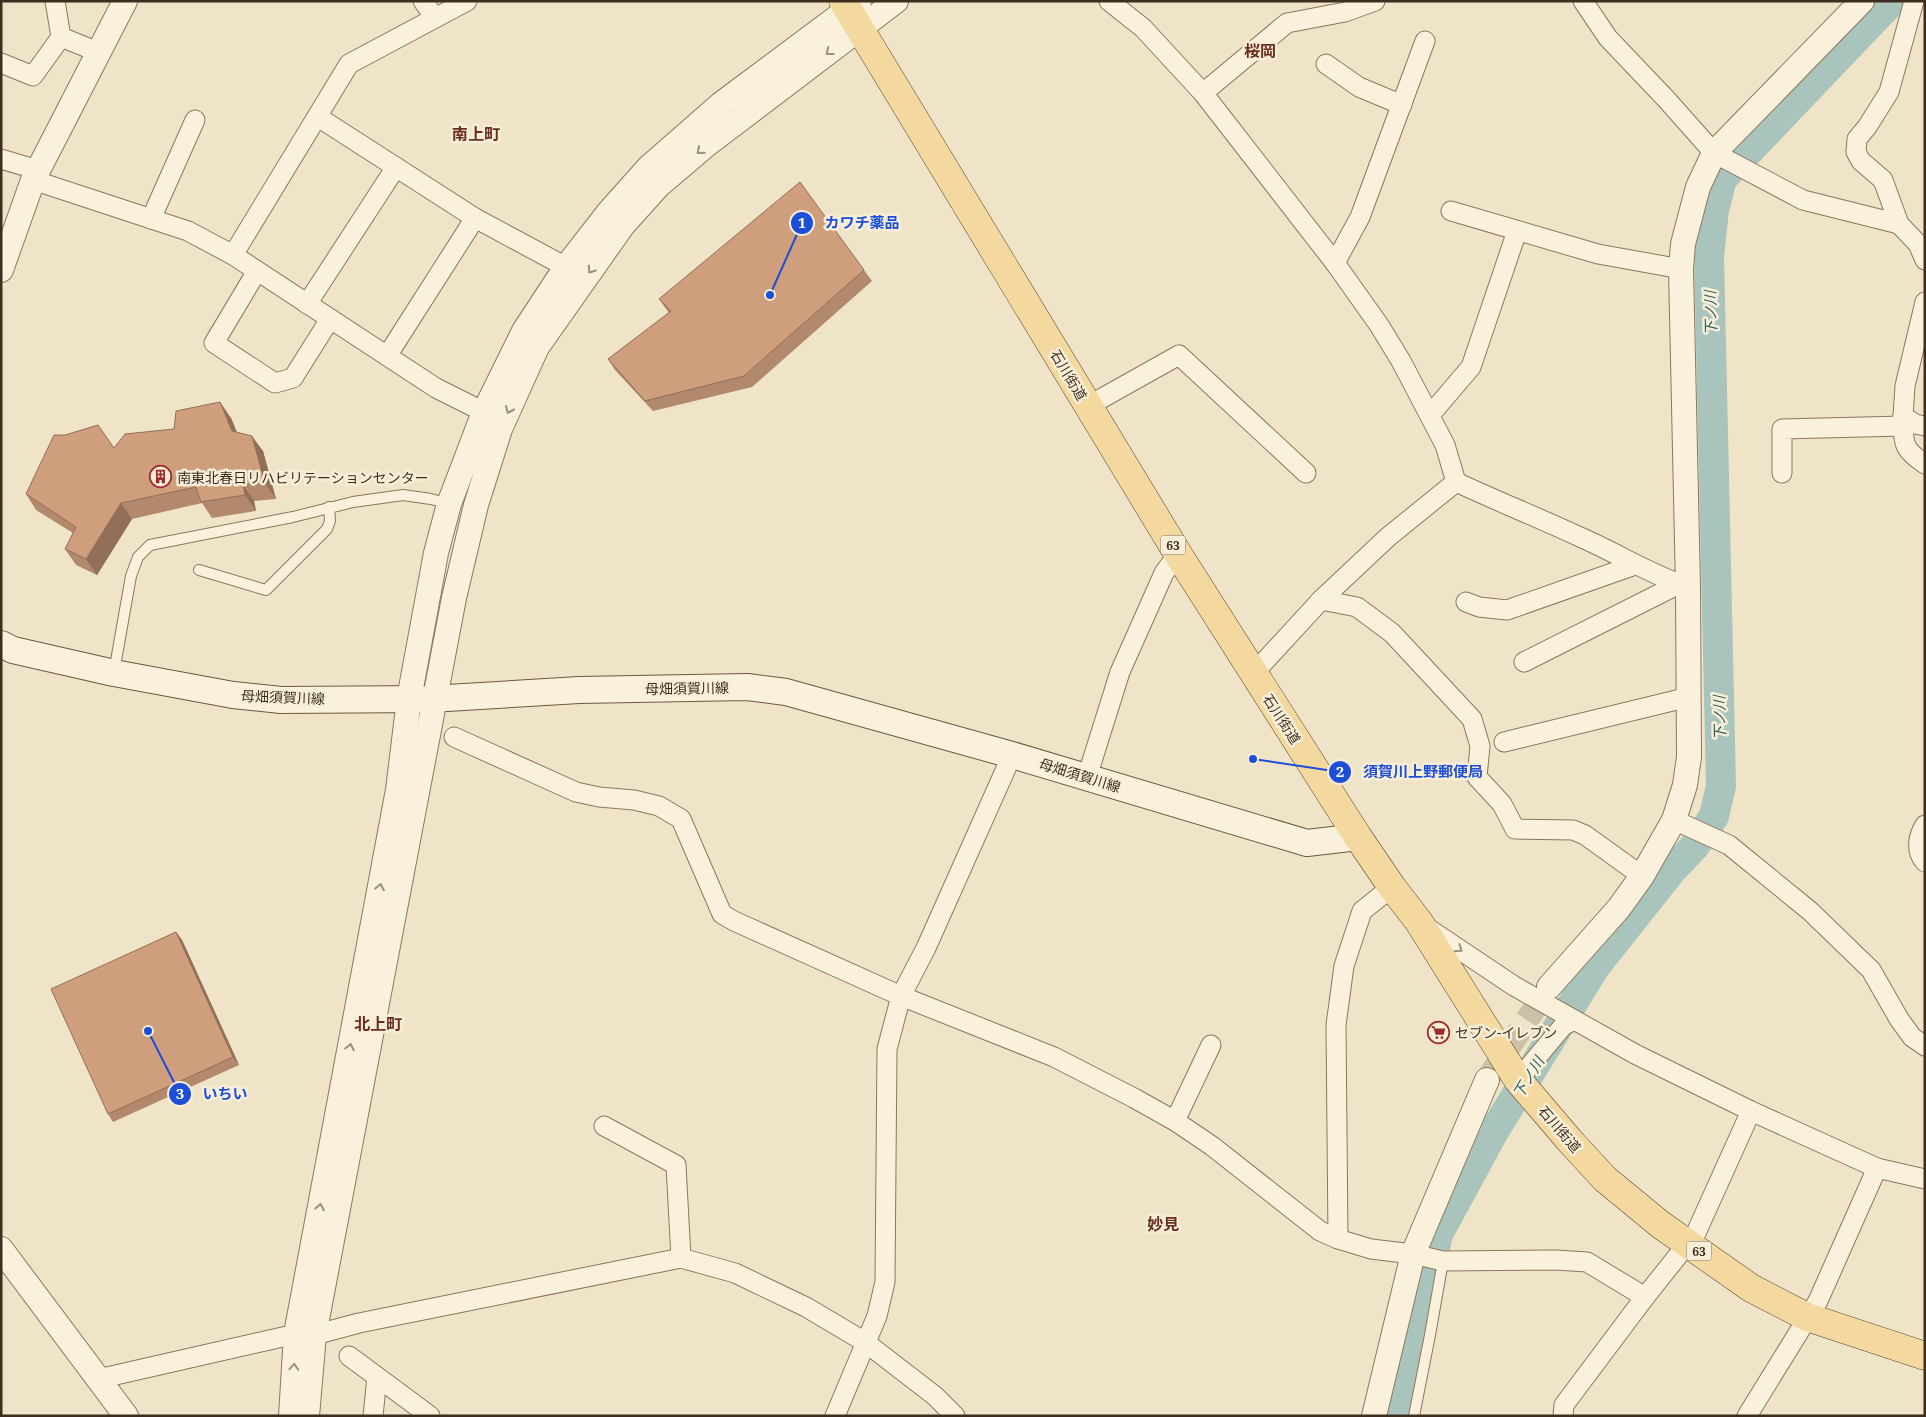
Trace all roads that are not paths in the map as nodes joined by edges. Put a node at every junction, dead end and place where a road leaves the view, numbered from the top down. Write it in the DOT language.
graph roads {
  1 [pos="55,1"];
  2 [pos="126,1"];
  3 [pos="424,1"];
  4 [pos="466,1"];
  5 [pos="896,1"];
  6 [pos="1110,1"];
  7 [pos="1375,1"];
  8 [pos="1583,1"];
  9 [pos="1862,1"];
  10 [pos="1917,7"];
  11 [pos="852,10"];
  12 [pos="435,18"];
  13 [pos="61,36"];
  14 [pos="1425,41"];
  15 [pos="98,52"];
  16 [pos="1,64"];
  17 [pos="1326,64"];
  18 [pos="1203,93"];
  19 [pos="1402,104"];
  20 [pos="318,117"];
  21 [pos="195,120"];
  22 [pos="1718,156"];
  23 [pos="1,159"];
  24 [pos="396,167"];
  25 [pos="36,175"];
  26 [pos="1451,211"];
  27 [pos="475,218"];
  28 [pos="151,219"];
  29 [pos="1899,224"];
  30 [pos="1517,231"];
  31 [pos="233,255"];
  32 [pos="1925,260"];
  33 [pos="1335,263"];
  34 [pos="566,267"];
  35 [pos="1681,269"];
  36 [pos="1,270"];
  37 [pos="257,271"];
  38 [pos="1925,302"];
  39 [pos="307,304"];
  40 [pos="330,319"];
  41 [pos="387,356"];
  42 [pos="1088,406"];
  43 [pos="484,412"];
  44 [pos="1430,415"];
  45 [pos="1903,421"];
  46 [pos="1925,426"];
  47 [pos="1925,464"];
  48 [pos="1306,473"];
  49 [pos="1782,473"];
  50 [pos="1456,482"];
  51 [pos="449,504"];
  52 [pos="329,507"];
  53 [pos="1178,554"];
  54 [pos="1635,565"];
  55 [pos="199,570"];
  56 [pos="1684,585"];
  57 [pos="1321,600"];
  58 [pos="1466,602"];
  59 [pos="5,650"];
  60 [pos="1524,662"];
  61 [pos="114,673"];
  62 [pos="1254,674"];
  63 [pos="1689,697"];
  64 [pos="424,698"];
  65 [pos="454,737"];
  66 [pos="1504,742"];
  67 [pos="1012,755"];
  68 [pos="1087,777"];
  69 [pos="1674,820"];
  70 [pos="1925,825"];
  71 [pos="1358,838"];
  72 [pos="1925,862"];
  73 [pos="1642,876"];
  74 [pos="1392,887"];
  75 [pos="1419,922"];
  76 [pos="1549,987"];
  77 [pos="901,996"];
  78 [pos="1574,1020"];
  79 [pos="1211,1044"];
  80 [pos="1925,1046"];
  81 [pos="1487,1080"];
  82 [pos="1518,1080"];
  83 [pos="1751,1111"];
  84 [pos="1175,1120"];
  85 [pos="604,1126"];
  86 [pos="1878,1168"];
  87 [pos="1925,1179"];
  88 [pos="1338,1239"];
  89 [pos="1688,1244"];
  90 [pos="1,1249"];
  91 [pos="1413,1254"];
  92 [pos="681,1258"];
  93 [pos="1443,1261"];
  94 [pos="1645,1297"];
  95 [pos="1806,1317"];
  96 [pos="305,1335"];
  97 [pos="865,1342"];
  98 [pos="349,1356"];
  99 [pos="1925,1356"];
  100 [pos="377,1377"];
  101 [pos="98,1379"];
  102 [pos="126,1416"];
  103 [pos="291,1416"];
  104 [pos="307,1416"];
  105 [pos="373,1416"];
  106 [pos="430,1416"];
  107 [pos="835,1416"];
  108 [pos="956,1416"];
  109 [pos="1374,1416"];
  110 [pos="1414,1416"];
  111 [pos="1563,1416"];
  112 [pos="1746,1416"];
  1 -- 13 [label="street"];
  2 -- 15 [label="street"];
  3 -- 12 [label="street"];
  4 -- 12 [label="street"];
  5 -- 11 [label="street"];
  6 -- 18 [label="street"];
  7 -- 18 [label="street"];
  8 -- 22 [label="street"];
  9 -- 22 [label="street"];
  10 -- 29 [label="street"];
  11 -- 34 [label="street"];
  11 -- 42 [label="main road, 石川街道 / 63"];
  11 -- 64 [label="street, one-way"];
  12 -- 20 [label="street"];
  13 -- 15 [label="street"];
  13 -- 16 [label="street"];
  14 -- 19 [label="street"];
  15 -- 25 [label="street"];
  17 -- 19 [label="street"];
  18 -- 33 [label="street"];
  19 -- 33 [label="street"];
  20 -- 24 [label="street"];
  20 -- 31 [label="street"];
  21 -- 28 [label="street"];
  22 -- 29 [label="street"];
  22 -- 35 [label="street"];
  23 -- 25 [label="street"];
  24 -- 27 [label="street"];
  24 -- 39 [label="street"];
  25 -- 28 [label="street"];
  25 -- 36 [label="street"];
  26 -- 30 [label="street"];
  27 -- 34 [label="street"];
  27 -- 41 [label="street"];
  28 -- 31 [label="street"];
  29 -- 32 [label="street"];
  30 -- 35 [label="street"];
  30 -- 44 [label="street"];
  31 -- 37 [label="street"];
  33 -- 44 [label="street"];
  34 -- 43 [label="street"];
  35 -- 56 [label="street"];
  37 -- 39 [label="street"];
  37 -- 40 [label="street"];
  38 -- 45 [label="street"];
  39 -- 40 [label="street"];
  40 -- 41 [label="street"];
  41 -- 43 [label="street"];
  42 -- 48 [label="street"];
  42 -- 53 [label="main road, 石川街道 / 63"];
  43 -- 51 [label="street"];
  44 -- 50 [label="street"];
  45 -- 46 [label="street"];
  45 -- 47 [label="street"];
  45 -- 49 [label="street"];
  50 -- 54 [label="street"];
  50 -- 57 [label="street"];
  51 -- 52 [label="lane"];
  51 -- 64 [label="street"];
  52 -- 55 [label="lane"];
  52 -- 61 [label="lane"];
  53 -- 62 [label="main road, 石川街道 / 63"];
  53 -- 68 [label="street"];
  54 -- 56 [label="street"];
  54 -- 58 [label="street"];
  56 -- 60 [label="street"];
  56 -- 63 [label="street"];
  57 -- 62 [label="street"];
  57 -- 73 [label="street"];
  59 -- 61 [label="main road, 母畑須賀川線"];
  61 -- 64 [label="main road, 母畑須賀川線"];
  62 -- 71 [label="main road, 石川街道 / 63"];
  63 -- 66 [label="street"];
  63 -- 69 [label="street"];
  64 -- 67 [label="main road, 母畑須賀川線"];
  64 -- 96 [label="street"];
  96 -- 64 [label="street, one-way"];
  65 -- 77 [label="street"];
  67 -- 68 [label="main road, 母畑須賀川線"];
  67 -- 77 [label="street"];
  68 -- 71 [label="main road, 母畑須賀川線"];
  69 -- 73 [label="street"];
  69 -- 80 [label="street"];
  70 -- 72 [label="street"];
  71 -- 74 [label="main road, 石川街道 / 63"];
  73 -- 76 [label="street"];
  74 -- 75 [label="main road, 石川街道 / 63"];
  74 -- 88 [label="street"];
  75 -- 78 [label="street, one-way"];
  75 -- 82 [label="main road, 石川街道 / 63"];
  77 -- 84 [label="street"];
  77 -- 97 [label="street"];
  78 -- 82 [label="street"];
  78 -- 83 [label="street"];
  79 -- 84 [label="street"];
  81 -- 91 [label="street"];
  82 -- 89 [label="main road, 石川街道 / 63"];
  83 -- 86 [label="street"];
  83 -- 89 [label="street"];
  84 -- 88 [label="street"];
  85 -- 92 [label="street"];
  86 -- 87 [label="street"];
  86 -- 95 [label="street"];
  88 -- 91 [label="street"];
  89 -- 94 [label="street"];
  89 -- 95 [label="main road, 石川街道 / 63"];
  90 -- 101 [label="street"];
  91 -- 93 [label="street"];
  91 -- 109 [label="street"];
  92 -- 96 [label="street"];
  92 -- 97 [label="street"];
  93 -- 94 [label="street"];
  93 -- 110 [label="lane"];
  94 -- 111 [label="street"];
  95 -- 99 [label="main road, 石川街道 / 63"];
  95 -- 112 [label="street"];
  96 -- 101 [label="street"];
  103 -- 96 [label="street, one-way"];
  96 -- 104 [label="street"];
  97 -- 107 [label="street"];
  97 -- 108 [label="street"];
  98 -- 100 [label="street"];
  100 -- 105 [label="street"];
  100 -- 106 [label="street"];
  101 -- 102 [label="street"];
}
